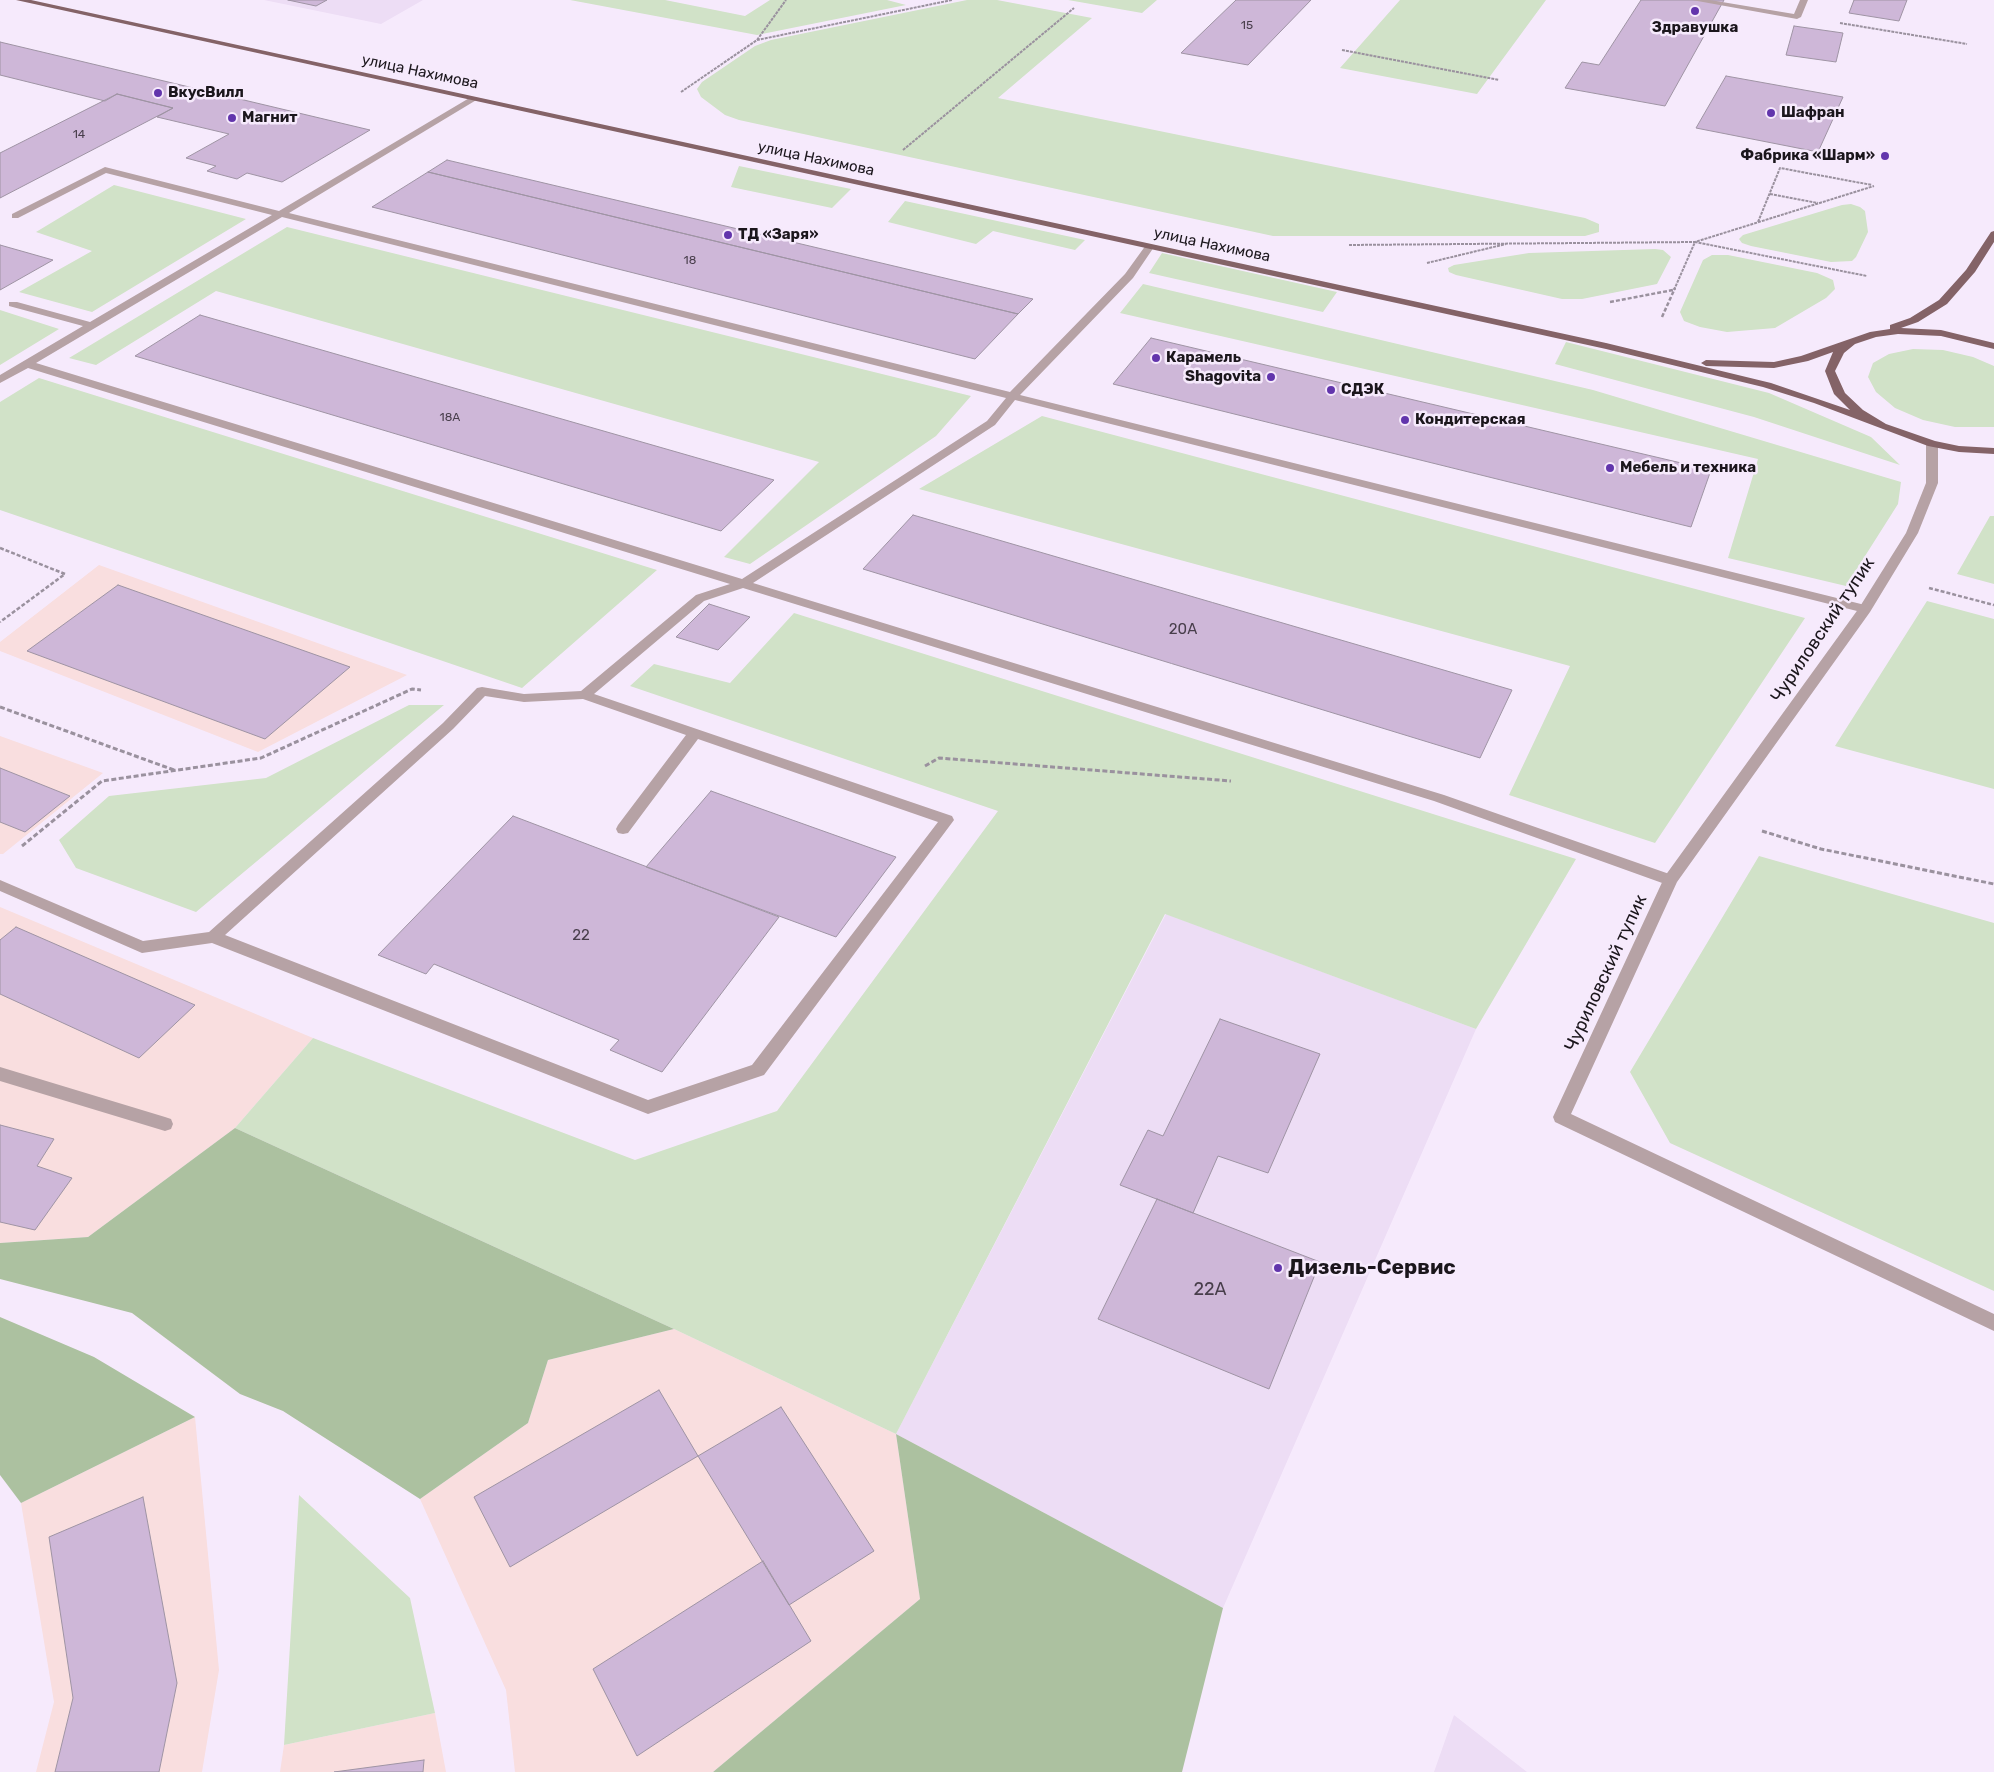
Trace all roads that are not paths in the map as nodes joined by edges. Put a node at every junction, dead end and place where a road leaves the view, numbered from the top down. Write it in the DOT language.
graph roads {
  1 [pos="20,0"];
  2 [pos="1696,0"];
  3 [pos="1804,0"];
  4 [pos="474,100"];
  5 [pos="279,215"];
  6 [pos="15,216"];
  7 [pos="1994,234"];
  8 [pos="1149,247"];
  9 [pos="13,304"];
  10 [pos="93,326"];
  11 [pos="1874,334"];
  12 [pos="1851,342"];
  13 [pos="1606,346"];
  14 [pos="1994,346"];
  15 [pos="27,364"];
  16 [pos="0,380"];
  17 [pos="1013,396"];
  18 [pos="1882,426"];
  19 [pos="1932,444"];
  20 [pos="1994,451"];
  21 [pos="743,584"];
  22 [pos="1865,609"];
  23 [pos="584,694"];
  24 [pos="695,733"];
  25 [pos="623,829"];
  26 [pos="1670,880"];
  27 [pos="0,885"];
  28 [pos="213,937"];
  29 [pos="0,1074"];
  30 [pos="166,1124"];
  31 [pos="1994,1323"];
  1 -- 4 [label="main road, улица Нахимова"];
  2 -- 3 [label="street"];
  4 -- 5 [label="street"];
  4 -- 8 [label="main road, улица Нахимова"];
  5 -- 6 [label="street"];
  5 -- 10 [label="street"];
  5 -- 17 [label="street"];
  7 -- 11 [label="main road"];
  8 -- 13 [label="main road, улица Нахимова"];
  8 -- 17 [label="street"];
  9 -- 10 [label="street"];
  10 -- 15 [label="street"];
  11 -- 12 [label="main road"];
  11 -- 14 [label="main road"];
  12 -- 13 [label="main road"];
  12 -- 18 [label="main road"];
  13 -- 18 [label="main road"];
  15 -- 16 [label="street"];
  15 -- 21 [label="street"];
  17 -- 21 [label="street"];
  17 -- 22 [label="street"];
  18 -- 19 [label="main road"];
  19 -- 20 [label="main road"];
  19 -- 22 [label="street, Чуриловский тупик"];
  21 -- 23 [label="street"];
  21 -- 26 [label="street"];
  22 -- 26 [label="street, Чуриловский тупик"];
  23 -- 24 [label="street"];
  23 -- 28 [label="street"];
  24 -- 25 [label="street"];
  24 -- 28 [label="street"];
  26 -- 31 [label="street, Чуриловский тупик"];
  27 -- 28 [label="street"];
  29 -- 30 [label="street"];
}
